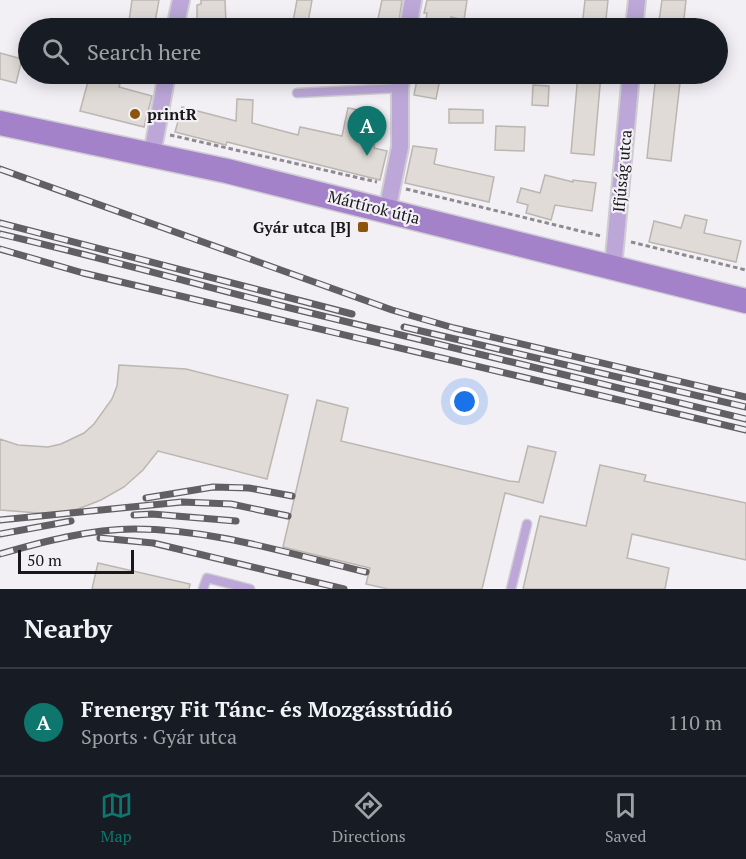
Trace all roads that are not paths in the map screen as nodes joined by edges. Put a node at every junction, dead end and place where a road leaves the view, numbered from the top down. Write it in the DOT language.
graph roads {
  1 [pos="181,0"];
  2 [pos="412,0"];
  3 [pos="637,0"];
  4 [pos="177,18"];
  5 [pos="409,18"];
  6 [pos="635,18"];
  7 [pos="165,84"];
  8 [pos="375,84"];
  9 [pos="401,84"];
  10 [pos="630,84"];
  11 [pos="297,93"];
  12 [pos="0,123"];
  13 [pos="154,146"];
  14 [pos="387,211"];
  15 [pos="613,268"];
  16 [pos="746,300"];
  17 [pos="527,524"];
  18 [pos="203,589"];
  19 [pos="250,589"];
  20 [pos="511,589"];
  1 -- 4 [label="street"];
  2 -- 5 [label="street"];
  3 -- 6 [label="street"];
  7 -- 13 [label="street"];
  8 -- 11 [label="lane"];
  9 -- 14 [label="street"];
  10 -- 15 [label="street, Ifjúság utca"];
  12 -- 13 [label="street, Mártírok útja"];
  13 -- 14 [label="street, Mártírok útja"];
  14 -- 15 [label="street, Mártírok útja"];
  15 -- 16 [label="street, Mártírok útja"];
  17 -- 20 [label="lane"];
  18 -- 19 [label="lane"];
}
